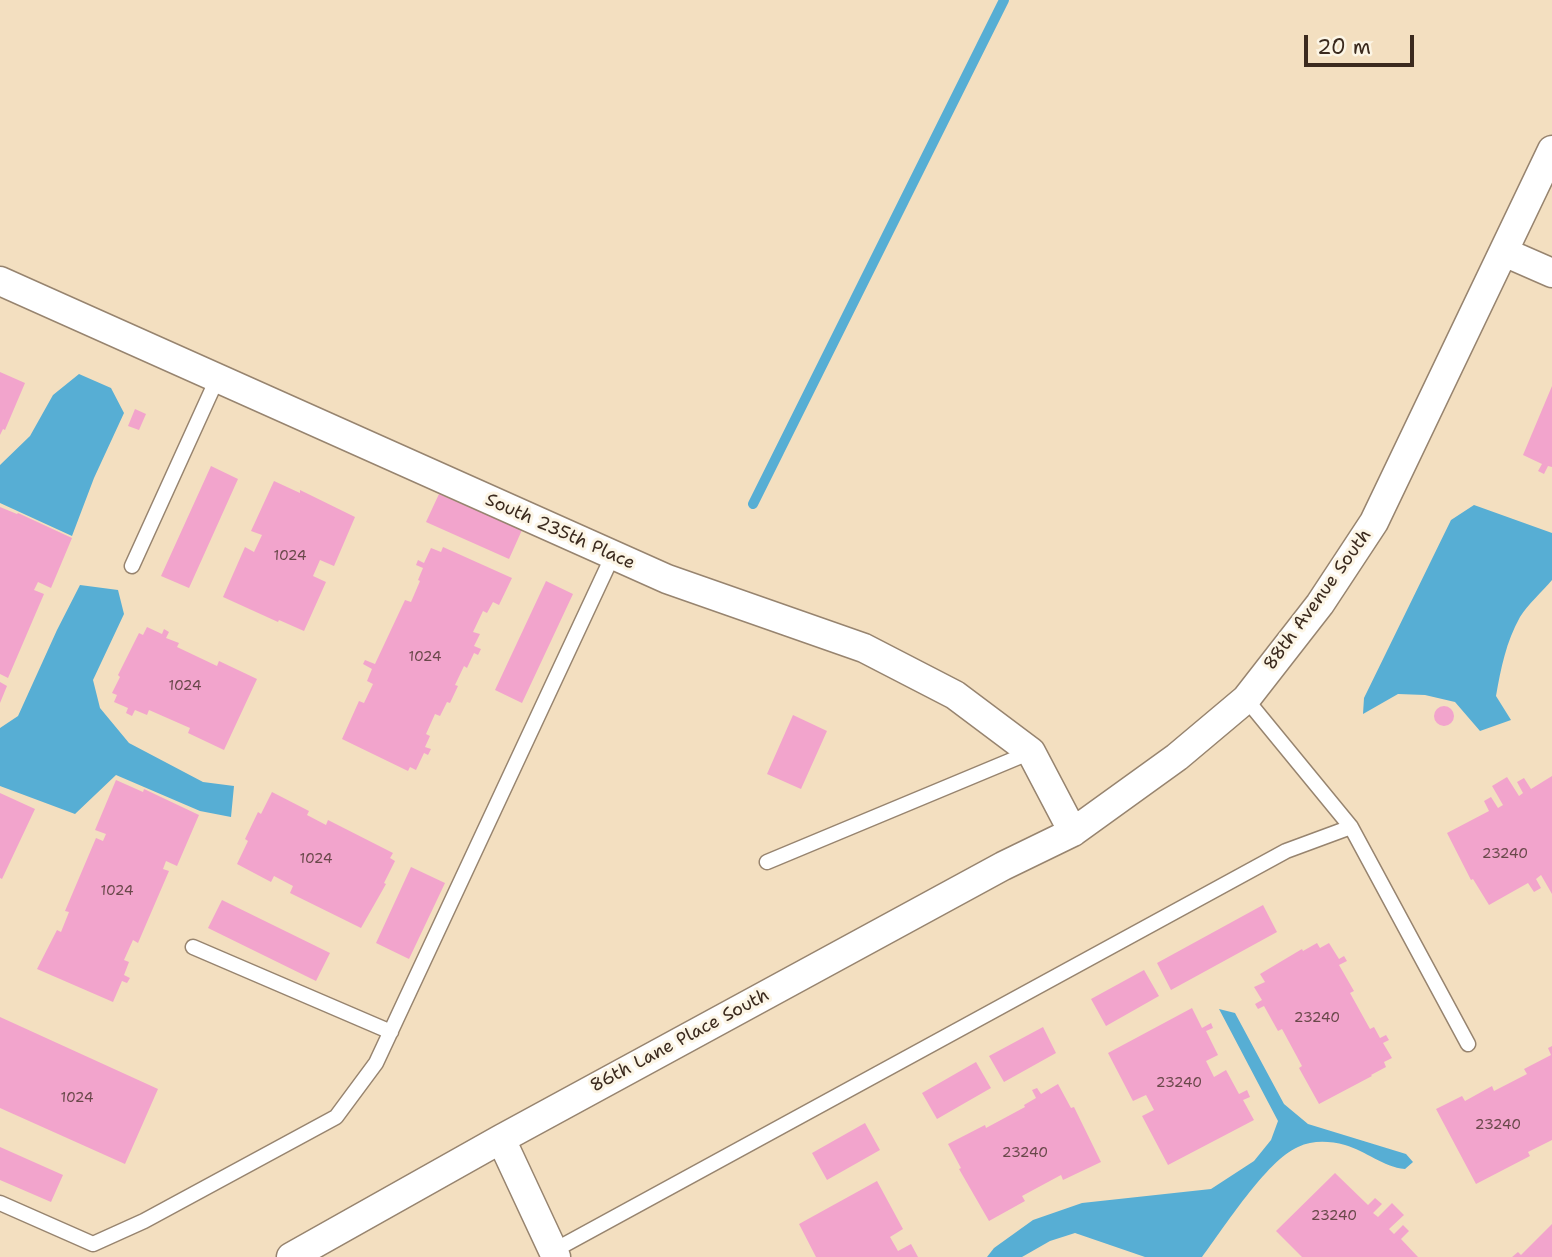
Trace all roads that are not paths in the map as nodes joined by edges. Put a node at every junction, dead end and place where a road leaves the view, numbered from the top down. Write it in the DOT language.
graph roads {
  1 [pos="1552,150"];
  2 [pos="1504,253"];
  3 [pos="1552,273"];
  4 [pos="0,281"];
  5 [pos="218,379"];
  6 [pos="613,555"];
  7 [pos="132,566"];
  8 [pos="1246,699"];
  9 [pos="1031,752"];
  10 [pos="1351,827"];
  11 [pos="1073,832"];
  12 [pos="767,862"];
  13 [pos="193,947"];
  14 [pos="391,1032"];
  15 [pos="1468,1044"];
  16 [pos="501,1139"];
  17 [pos="0,1203"];
  18 [pos="555,1254"];
  19 [pos="291,1257"];
  1 -- 2 [label="street, 88th Avenue South"];
  2 -- 3 [label="street"];
  2 -- 8 [label="street, 88th Avenue South"];
  4 -- 5 [label="street, South 235th Place"];
  5 -- 6 [label="street, South 235th Place"];
  5 -- 7 [label="lane"];
  6 -- 9 [label="street, South 235th Place"];
  6 -- 14 [label="lane"];
  8 -- 10 [label="lane"];
  8 -- 11 [label="street, 88th Avenue South"];
  9 -- 11 [label="street, South 235th Place"];
  9 -- 12 [label="lane"];
  10 -- 15 [label="lane"];
  10 -- 18 [label="lane"];
  11 -- 16 [label="street, 86th Lane Place South"];
  13 -- 14 [label="lane"];
  14 -- 17 [label="lane"];
  16 -- 18 [label="street"];
  16 -- 19 [label="street, 86th Lane Place South"];
}
